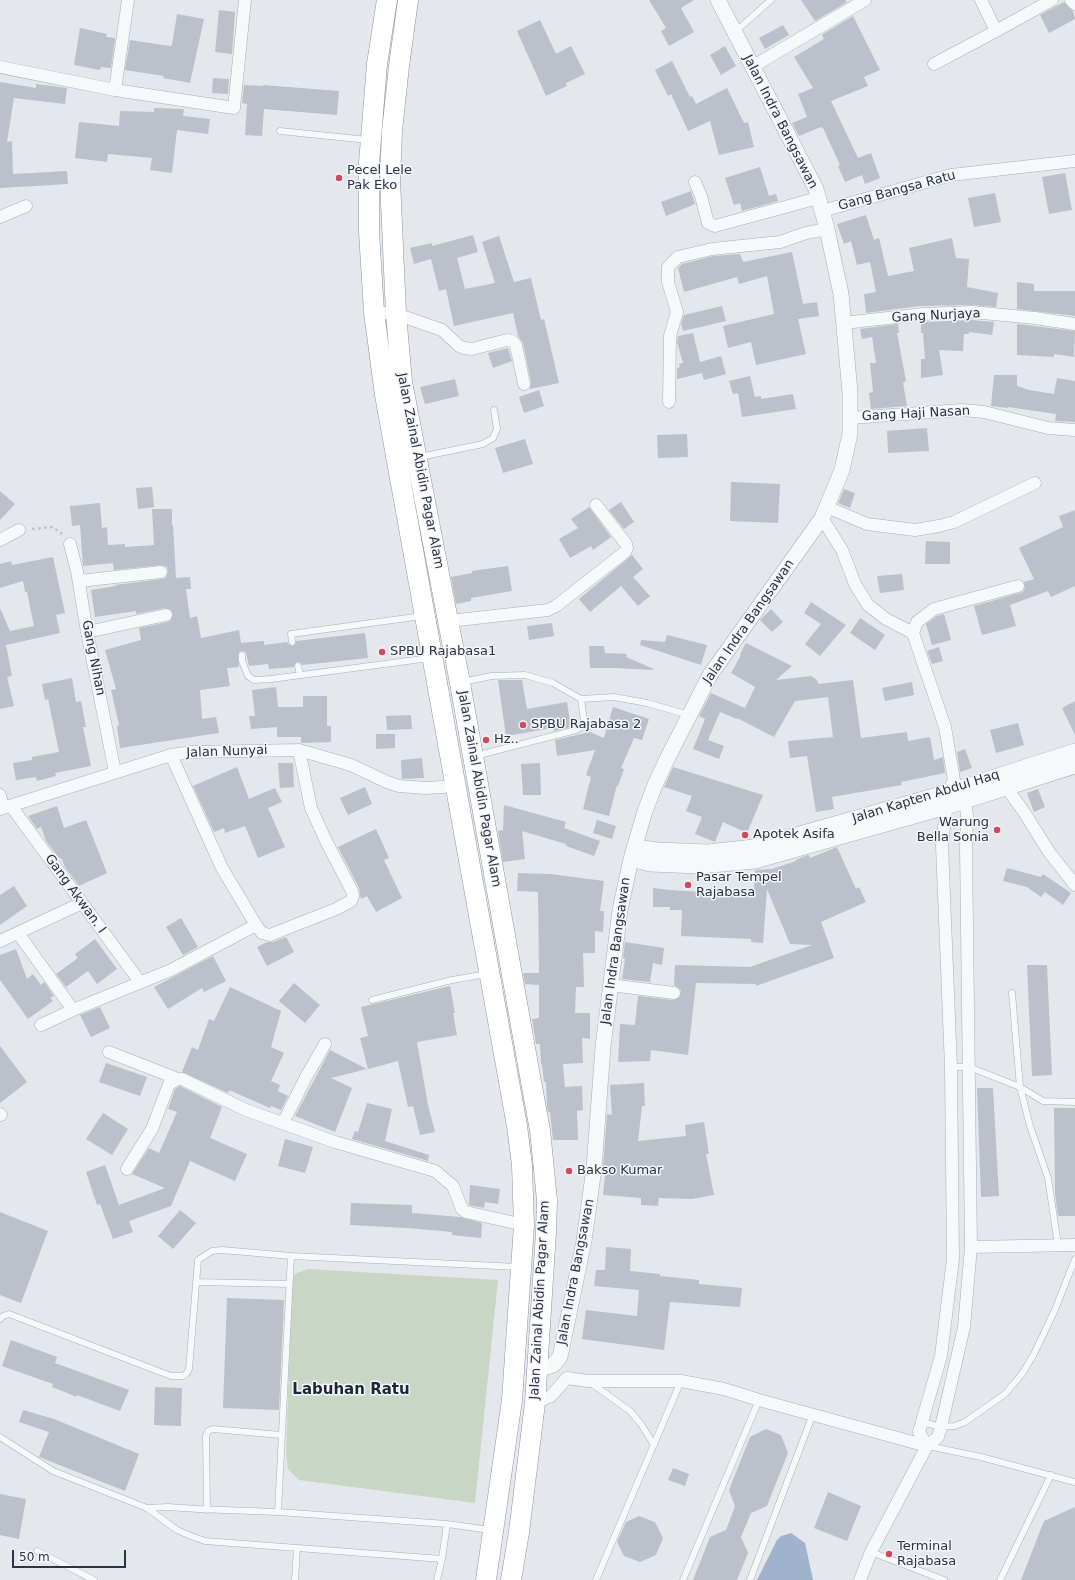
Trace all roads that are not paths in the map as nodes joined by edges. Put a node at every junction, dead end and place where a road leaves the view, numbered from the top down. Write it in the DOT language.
graph roads {
  1 [pos="128,0"];
  2 [pos="245,0"];
  3 [pos="387,0"];
  4 [pos="408,0"];
  5 [pos="718,0"];
  6 [pos="771,0"];
  7 [pos="865,0"];
  8 [pos="981,0"];
  9 [pos="1052,0"];
  10 [pos="1071,0"];
  11 [pos="1075,4"];
  12 [pos="996,31"];
  13 [pos="735,32"];
  14 [pos="934,64"];
  15 [pos="752,66"];
  16 [pos="0,67"];
  17 [pos="115,90"];
  18 [pos="280,132"];
  19 [pos="370,140"];
  20 [pos="1071,161"];
  21 [pos="694,182"];
  22 [pos="820,205"];
  23 [pos="26,206"];
  24 [pos="0,216"];
  25 [pos="827,229"];
  26 [pos="374,312"];
  27 [pos="396,314"];
  28 [pos="844,323"];
  29 [pos="1075,324"];
  30 [pos="524,384"];
  31 [pos="669,402"];
  32 [pos="494,410"];
  33 [pos="850,418"];
  34 [pos="1075,430"];
  35 [pos="416,458"];
  36 [pos="1036,483"];
  37 [pos="596,505"];
  38 [pos="825,513"];
  39 [pos="19,530"];
  40 [pos="0,540"];
  41 [pos="70,544"];
  42 [pos="161,572"];
  43 [pos="79,581"];
  44 [pos="1018,586"];
  45 [pos="166,615"];
  46 [pos="426,616"];
  47 [pos="449,621"];
  48 [pos="87,632"];
  49 [pos="913,633"];
  50 [pos="292,642"];
  51 [pos="242,655"];
  52 [pos="433,657"];
  53 [pos="298,666"];
  54 [pos="300,675"];
  55 [pos="460,683"];
  56 [pos="581,699"];
  57 [pos="690,714"];
  58 [pos="299,750"];
  59 [pos="1075,751"];
  60 [pos="171,754"];
  61 [pos="473,756"];
  62 [pos="1075,766"];
  63 [pos="115,772"];
  64 [pos="456,786"];
  65 [pos="1006,787"];
  66 [pos="955,793"];
  67 [pos="0,795"];
  68 [pos="5,808"];
  69 [pos="633,853"];
  70 [pos="1075,885"];
  71 [pos="82,903"];
  72 [pos="256,925"];
  73 [pos="18,933"];
  74 [pos="0,941"];
  75 [pos="489,974"];
  76 [pos="140,982"];
  77 [pos="610,985"];
  78 [pos="674,993"];
  79 [pos="1012,993"];
  80 [pos="372,1000"];
  81 [pos="73,1010"];
  82 [pos="41,1025"];
  83 [pos="325,1044"];
  84 [pos="109,1052"];
  85 [pos="969,1067"];
  86 [pos="951,1068"];
  87 [pos="178,1079"];
  88 [pos="1020,1087"];
  89 [pos="1075,1102"];
  90 [pos="283,1123"];
  91 [pos="127,1169"];
  92 [pos="524,1225"];
  93 [pos="1058,1245"];
  94 [pos="1075,1245"];
  95 [pos="971,1247"];
  96 [pos="290,1256"];
  97 [pos="1075,1259"];
  98 [pos="522,1267"];
  99 [pos="196,1282"];
  100 [pos="289,1284"];
  101 [pos="0,1311"];
  102 [pos="9,1314"];
  103 [pos="0,1319"];
  104 [pos="537,1370"];
  105 [pos="588,1381"];
  106 [pos="682,1381"];
  107 [pos="512,1400"];
  108 [pos="759,1400"];
  109 [pos="535,1403"];
  110 [pos="813,1414"];
  111 [pos="922,1422"];
  112 [pos="941,1427"];
  113 [pos="281,1435"];
  114 [pos="0,1437"];
  115 [pos="654,1445"];
  116 [pos="927,1446"];
  117 [pos="1051,1475"];
  118 [pos="1075,1482"];
  119 [pos="147,1508"];
  120 [pos="207,1510"];
  121 [pos="278,1512"];
  122 [pos="447,1524"];
  123 [pos="494,1530"];
  124 [pos="297,1548"];
  125 [pos="37,1551"];
  126 [pos="872,1552"];
  127 [pos="442,1559"];
  128 [pos="94,1580"];
  129 [pos="296,1580"];
  130 [pos="437,1580"];
  131 [pos="486,1580"];
  132 [pos="511,1580"];
  133 [pos="596,1580"];
  134 [pos="683,1580"];
  135 [pos="750,1580"];
  136 [pos="860,1580"];
  137 [pos="944,1580"];
  138 [pos="1000,1580"];
  1 -- 17 [label="street"];
  2 -- 17 [label="street"];
  3 -- 19 [label="highway, Jalan Zainal Abidin Pagar Alam"];
  4 -- 27 [label="highway, Jalan Zainal Abidin Pagar Alam"];
  5 -- 13 [label="street, Jalan Indra Bangsawan"];
  6 -- 13 [label="lane"];
  7 -- 15 [label="street"];
  8 -- 12 [label="street"];
  9 -- 12 [label="street"];
  10 -- 11 [label="street"];
  12 -- 14 [label="street"];
  13 -- 15 [label="street, Jalan Indra Bangsawan"];
  15 -- 22 [label="street, Jalan Indra Bangsawan"];
  16 -- 17 [label="street"];
  18 -- 19 [label="lane"];
  19 -- 26 [label="highway, Jalan Zainal Abidin Pagar Alam"];
  20 -- 22 [label="street, Gang Bangsa Ratu"];
  21 -- 22 [label="street, Gang Bangsa Ratu"];
  22 -- 25 [label="street, Jalan Indra Bangsawan"];
  23 -- 24 [label="street"];
  25 -- 28 [label="street, Jalan Indra Bangsawan"];
  25 -- 31 [label="street"];
  26 -- 27 [label="street"];
  26 -- 46 [label="highway, Jalan Zainal Abidin Pagar Alam"];
  27 -- 30 [label="street"];
  27 -- 35 [label="highway, Jalan Zainal Abidin Pagar Alam"];
  28 -- 29 [label="street, Gang Nurjaya"];
  28 -- 33 [label="street, Jalan Indra Bangsawan"];
  32 -- 35 [label="lane"];
  33 -- 34 [label="street, Gang Haji Nasan"];
  33 -- 38 [label="street, Jalan Indra Bangsawan"];
  35 -- 47 [label="highway, Jalan Zainal Abidin Pagar Alam"];
  36 -- 38 [label="street"];
  37 -- 47 [label="street"];
  38 -- 49 [label="street"];
  38 -- 57 [label="street, Jalan Indra Bangsawan"];
  39 -- 40 [label="street"];
  41 -- 43 [label="street, Gang Nihan"];
  42 -- 43 [label="street"];
  43 -- 48 [label="street, Gang Nihan"];
  44 -- 49 [label="street"];
  45 -- 48 [label="street"];
  46 -- 50 [label="lane"];
  46 -- 52 [label="highway, Jalan Zainal Abidin Pagar Alam"];
  47 -- 55 [label="highway, Jalan Zainal Abidin Pagar Alam"];
  48 -- 63 [label="street, Gang Nihan"];
  49 -- 66 [label="street"];
  51 -- 54 [label="lane"];
  52 -- 54 [label="lane"];
  52 -- 64 [label="highway, Jalan Zainal Abidin Pagar Alam"];
  53 -- 54 [label="lane"];
  55 -- 56 [label="lane"];
  55 -- 61 [label="highway, Jalan Zainal Abidin Pagar Alam"];
  56 -- 57 [label="lane"];
  56 -- 61 [label="lane"];
  57 -- 69 [label="street, Jalan Indra Bangsawan"];
  58 -- 60 [label="street, Jalan Nunyai"];
  58 -- 64 [label="street, Jalan Nunyai"];
  58 -- 72 [label="street"];
  59 -- 66 [label="street, Jalan Kapten Abdul Haq"];
  60 -- 63 [label="street, Jalan Nunyai"];
  60 -- 72 [label="street"];
  61 -- 104 [label="highway, Jalan Zainal Abidin Pagar Alam"];
  62 -- 65 [label="street, Jalan Kapten Abdul Haq"];
  63 -- 68 [label="street, Jalan Nunyai"];
  64 -- 75 [label="highway, Jalan Zainal Abidin Pagar Alam"];
  65 -- 66 [label="street, Jalan Kapten Abdul Haq"];
  65 -- 70 [label="street"];
  66 -- 69 [label="street, Jalan Kapten Abdul Haq"];
  66 -- 85 [label="street"];
  66 -- 86 [label="street"];
  67 -- 68 [label="street"];
  68 -- 71 [label="street, Gang Akwan. I"];
  69 -- 77 [label="street, Jalan Indra Bangsawan"];
  71 -- 73 [label="street"];
  71 -- 76 [label="street, Gang Akwan. I"];
  72 -- 76 [label="street"];
  73 -- 74 [label="street"];
  73 -- 81 [label="street"];
  75 -- 80 [label="lane"];
  75 -- 92 [label="highway, Jalan Zainal Abidin Pagar Alam"];
  76 -- 81 [label="street"];
  77 -- 78 [label="street"];
  77 -- 104 [label="street, Jalan Indra Bangsawan"];
  79 -- 88 [label="lane"];
  81 -- 82 [label="street"];
  83 -- 90 [label="street"];
  84 -- 87 [label="street"];
  85 -- 86 [label="lane"];
  85 -- 88 [label="lane"];
  85 -- 95 [label="street"];
  86 -- 111 [label="street"];
  87 -- 90 [label="street"];
  87 -- 91 [label="street"];
  88 -- 89 [label="lane"];
  88 -- 93 [label="lane"];
  90 -- 92 [label="street"];
  92 -- 98 [label="highway, Jalan Zainal Abidin Pagar Alam"];
  93 -- 94 [label="street"];
  93 -- 95 [label="street"];
  95 -- 112 [label="street"];
  96 -- 98 [label="lane"];
  96 -- 99 [label="lane"];
  96 -- 100 [label="lane"];
  97 -- 112 [label="lane"];
  98 -- 107 [label="highway, Jalan Zainal Abidin Pagar Alam"];
  99 -- 100 [label="lane"];
  99 -- 102 [label="lane"];
  100 -- 113 [label="lane"];
  101 -- 102 [label="lane"];
  102 -- 103 [label="lane"];
  104 -- 109 [label="highway, Jalan Zainal Abidin Pagar Alam"];
  105 -- 106 [label="street"];
  105 -- 109 [label="street"];
  105 -- 115 [label="lane"];
  106 -- 108 [label="street"];
  106 -- 115 [label="lane"];
  107 -- 109 [label="street"];
  107 -- 123 [label="highway, Jalan Zainal Abidin Pagar Alam"];
  108 -- 110 [label="street"];
  108 -- 134 [label="lane"];
  109 -- 132 [label="highway, Jalan Zainal Abidin Pagar Alam"];
  110 -- 116 [label="street"];
  110 -- 135 [label="lane"];
  111 -- 112 [label="lane"];
  111 -- 116 [label="street"];
  112 -- 116 [label="street"];
  113 -- 120 [label="lane"];
  113 -- 121 [label="lane"];
  114 -- 119 [label="lane"];
  115 -- 133 [label="lane"];
  116 -- 117 [label="lane"];
  116 -- 126 [label="street"];
  117 -- 118 [label="lane"];
  117 -- 138 [label="lane"];
  119 -- 120 [label="lane"];
  119 -- 124 [label="lane"];
  120 -- 121 [label="lane"];
  121 -- 122 [label="lane"];
  122 -- 123 [label="lane"];
  122 -- 127 [label="lane"];
  123 -- 131 [label="highway, Jalan Zainal Abidin Pagar Alam"];
  124 -- 127 [label="lane"];
  124 -- 129 [label="lane"];
  125 -- 128 [label="lane"];
  126 -- 136 [label="street"];
  126 -- 137 [label="lane"];
  127 -- 130 [label="lane"];
}
